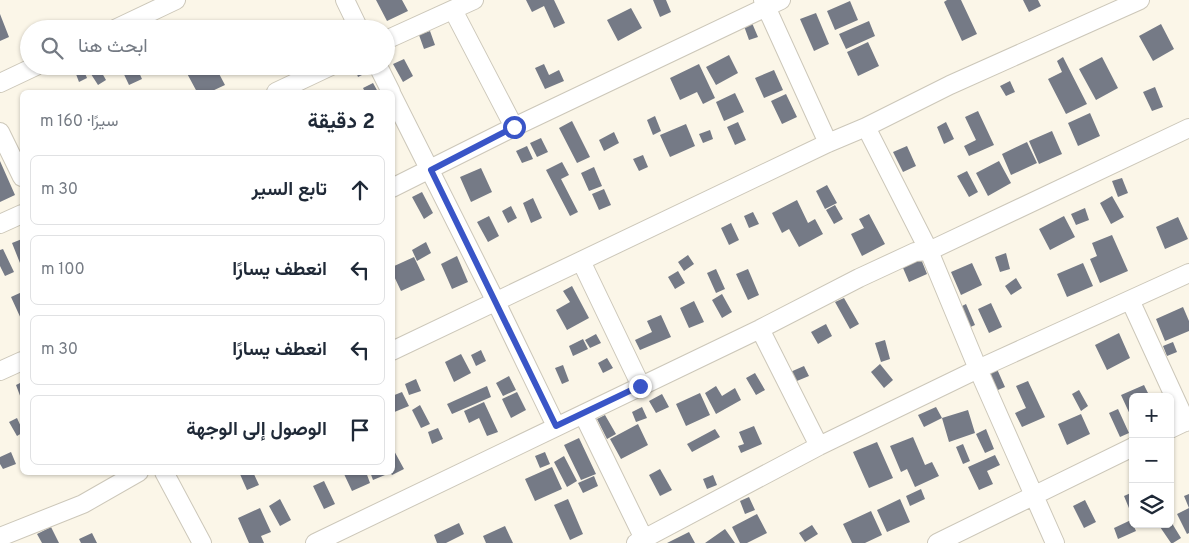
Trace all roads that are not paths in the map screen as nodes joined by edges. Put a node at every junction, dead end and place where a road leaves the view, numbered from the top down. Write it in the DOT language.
graph roads {
  1 [pos="176,0"];
  2 [pos="345,0"];
  3 [pos="474,0"];
  4 [pos="1140,0"];
  5 [pos="770,2"];
  6 [pos="453,10"];
  7 [pos="134,20"];
  8 [pos="355,20"];
  9 [pos="395,36"];
  10 [pos="20,74"];
  11 [pos="312,75"];
  12 [pos="382,75"];
  13 [pos="0,83"];
  14 [pos="280,90"];
  15 [pos="390,90"];
  16 [pos="395,100"];
  17 [pos="514,127"];
  18 [pos="866,127"];
  19 [pos="1189,128"];
  20 [pos="0,132"];
  21 [pos="828,143"];
  22 [pos="431,170"];
  23 [pos="20,173"];
  24 [pos="395,187"];
  25 [pos="20,215"];
  26 [pos="0,224"];
  27 [pos="929,251"];
  28 [pos="581,261"];
  29 [pos="1189,273"];
  30 [pos="1130,300"];
  31 [pos="496,302"];
  32 [pos="760,329"];
  33 [pos="395,350"];
  34 [pos="20,362"];
  35 [pos="978,369"];
  36 [pos="0,371"];
  37 [pos="640,386"];
  38 [pos="583,414"];
  39 [pos="1182,424"];
  40 [pos="556,426"];
  41 [pos="820,446"];
  42 [pos="1129,449"];
  43 [pos="134,475"];
  44 [pos="166,475"];
  45 [pos="1034,495"];
  46 [pos="0,536"];
  47 [pos="642,542"];
  48 [pos="202,543"];
  49 [pos="315,543"];
  50 [pos="937,543"];
  51 [pos="1056,543"];
  1 -- 7 [label="street"];
  2 -- 8 [label="street"];
  3 -- 6 [label="street"];
  4 -- 18 [label="street"];
  5 -- 17 [label="street"];
  5 -- 21 [label="street"];
  6 -- 9 [label="street"];
  6 -- 17 [label="street"];
  10 -- 13 [label="street"];
  11 -- 14 [label="street"];
  12 -- 15 [label="street"];
  16 -- 22 [label="street"];
  17 -- 22 [label="street"];
  18 -- 21 [label="street"];
  18 -- 27 [label="street"];
  19 -- 27 [label="street"];
  20 -- 23 [label="street"];
  21 -- 28 [label="street"];
  22 -- 24 [label="street"];
  22 -- 31 [label="street"];
  25 -- 26 [label="street"];
  27 -- 32 [label="street"];
  27 -- 35 [label="street"];
  28 -- 31 [label="street"];
  28 -- 37 [label="street"];
  29 -- 30 [label="street"];
  30 -- 35 [label="street"];
  30 -- 39 [label="street"];
  31 -- 33 [label="street"];
  31 -- 40 [label="street"];
  32 -- 37 [label="street"];
  32 -- 41 [label="street"];
  34 -- 36 [label="street"];
  35 -- 41 [label="street"];
  35 -- 45 [label="street"];
  37 -- 38 [label="street"];
  38 -- 40 [label="street"];
  38 -- 47 [label="street"];
  40 -- 49 [label="street"];
  41 -- 47 [label="street"];
  42 -- 45 [label="street"];
  43 -- 46 [label="street"];
  44 -- 48 [label="street"];
  45 -- 50 [label="street"];
  45 -- 51 [label="street"];
}
